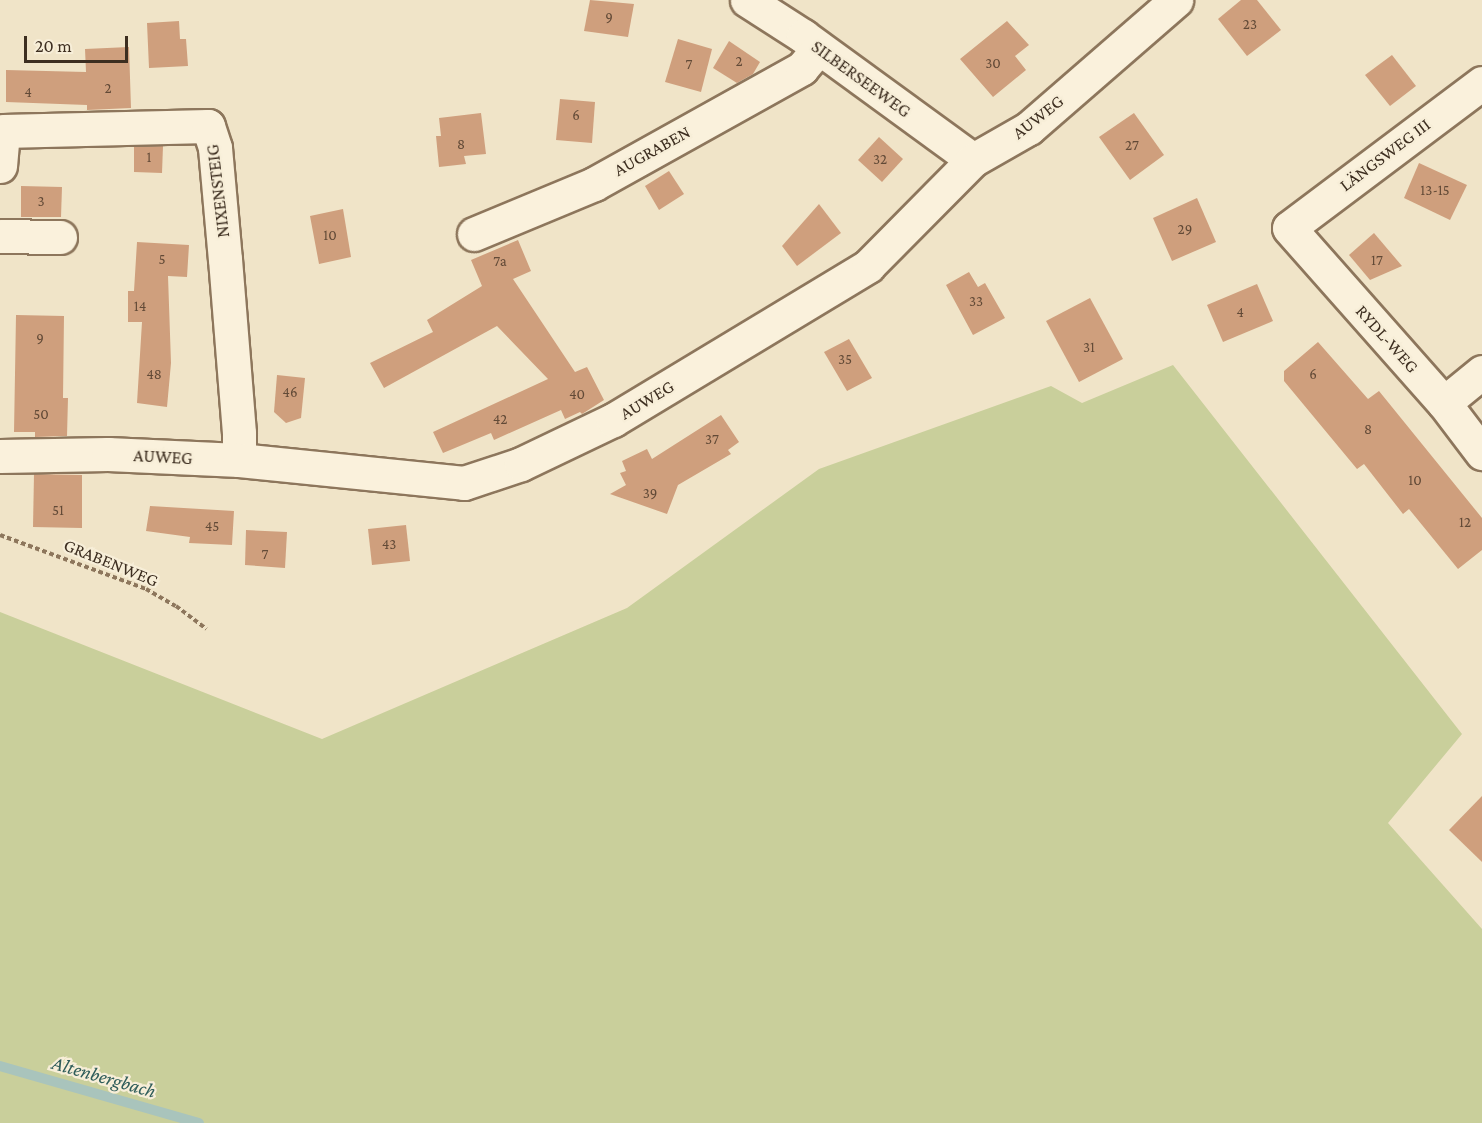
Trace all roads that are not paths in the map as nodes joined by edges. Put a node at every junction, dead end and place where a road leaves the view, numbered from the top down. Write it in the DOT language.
graph roads {
  1 [pos="747,0"];
  2 [pos="1164,4"];
  3 [pos="818,49"];
  4 [pos="1482,83"];
  5 [pos="973,160"];
  6 [pos="0,166"];
  7 [pos="1288,228"];
  8 [pos="474,234"];
  9 [pos="0,236"];
  10 [pos="60,237"];
  11 [pos="1482,372"];
  12 [pos="1444,403"];
  13 [pos="1482,453"];
  14 [pos="0,456"];
  15 [pos="239,460"];
  1 -- 3 [label="street, SILBERSEEWEG"];
  2 -- 5 [label="street, AUWEG"];
  3 -- 5 [label="street, SILBERSEEWEG"];
  3 -- 8 [label="street, AUGRABEN"];
  4 -- 7 [label="street, LÄNGSWEG III"];
  5 -- 15 [label="street, AUWEG"];
  6 -- 15 [label="street, NIXENSTEIG"];
  7 -- 12 [label="street, RYDL-WEG"];
  9 -- 10 [label="street"];
  11 -- 12 [label="street"];
  12 -- 13 [label="street, RYDL-WEG"];
  14 -- 15 [label="street, AUWEG"];
}
